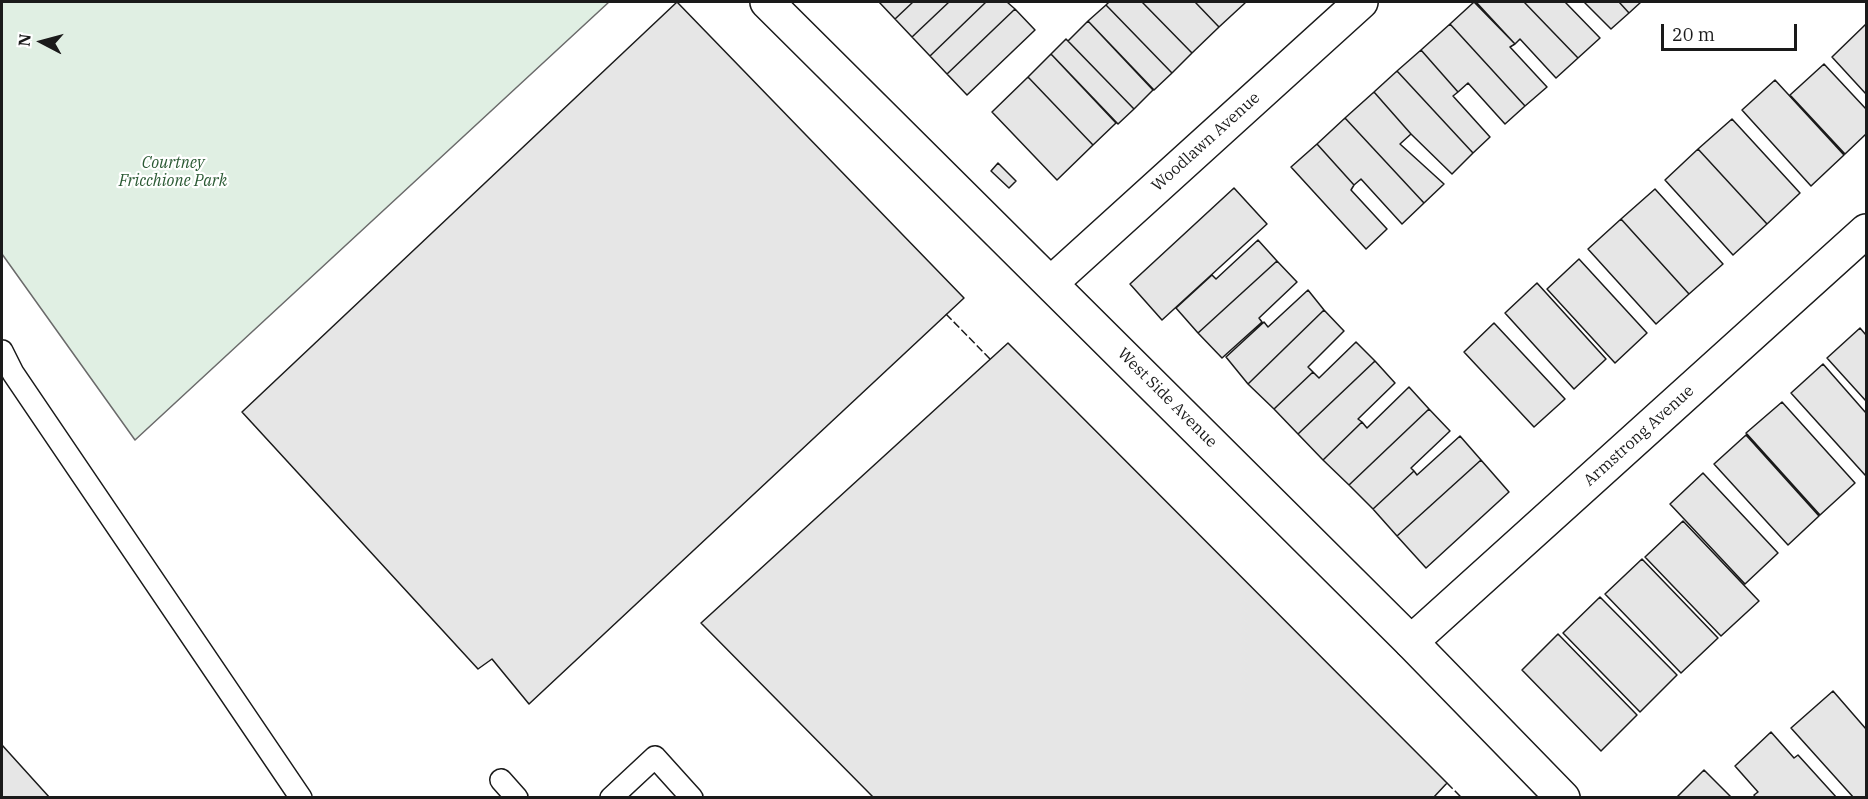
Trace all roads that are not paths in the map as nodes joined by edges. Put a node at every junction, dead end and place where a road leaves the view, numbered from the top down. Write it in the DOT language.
graph roads {
  1 [pos="767,2"];
  2 [pos="1361,2"];
  3 [pos="1866,231"];
  4 [pos="1051,283"];
  5 [pos="2,351"];
  6 [pos="1411,642"];
  7 [pos="501,780"];
  8 [pos="301,798"];
  9 [pos="517,798"];
  10 [pos="611,798"];
  11 [pos="692,798"];
  12 [pos="1563,798"];
  1 -- 4 [label="main road, West Side Avenue"];
  2 -- 4 [label="main road, Woodlawn Avenue"];
  3 -- 6 [label="main road, Armstrong Avenue"];
  4 -- 6 [label="main road, West Side Avenue"];
  5 -- 8 [label="lane"];
  6 -- 12 [label="main road, West Side Avenue"];
  7 -- 9 [label="lane"];
  10 -- 11 [label="lane"];
}
